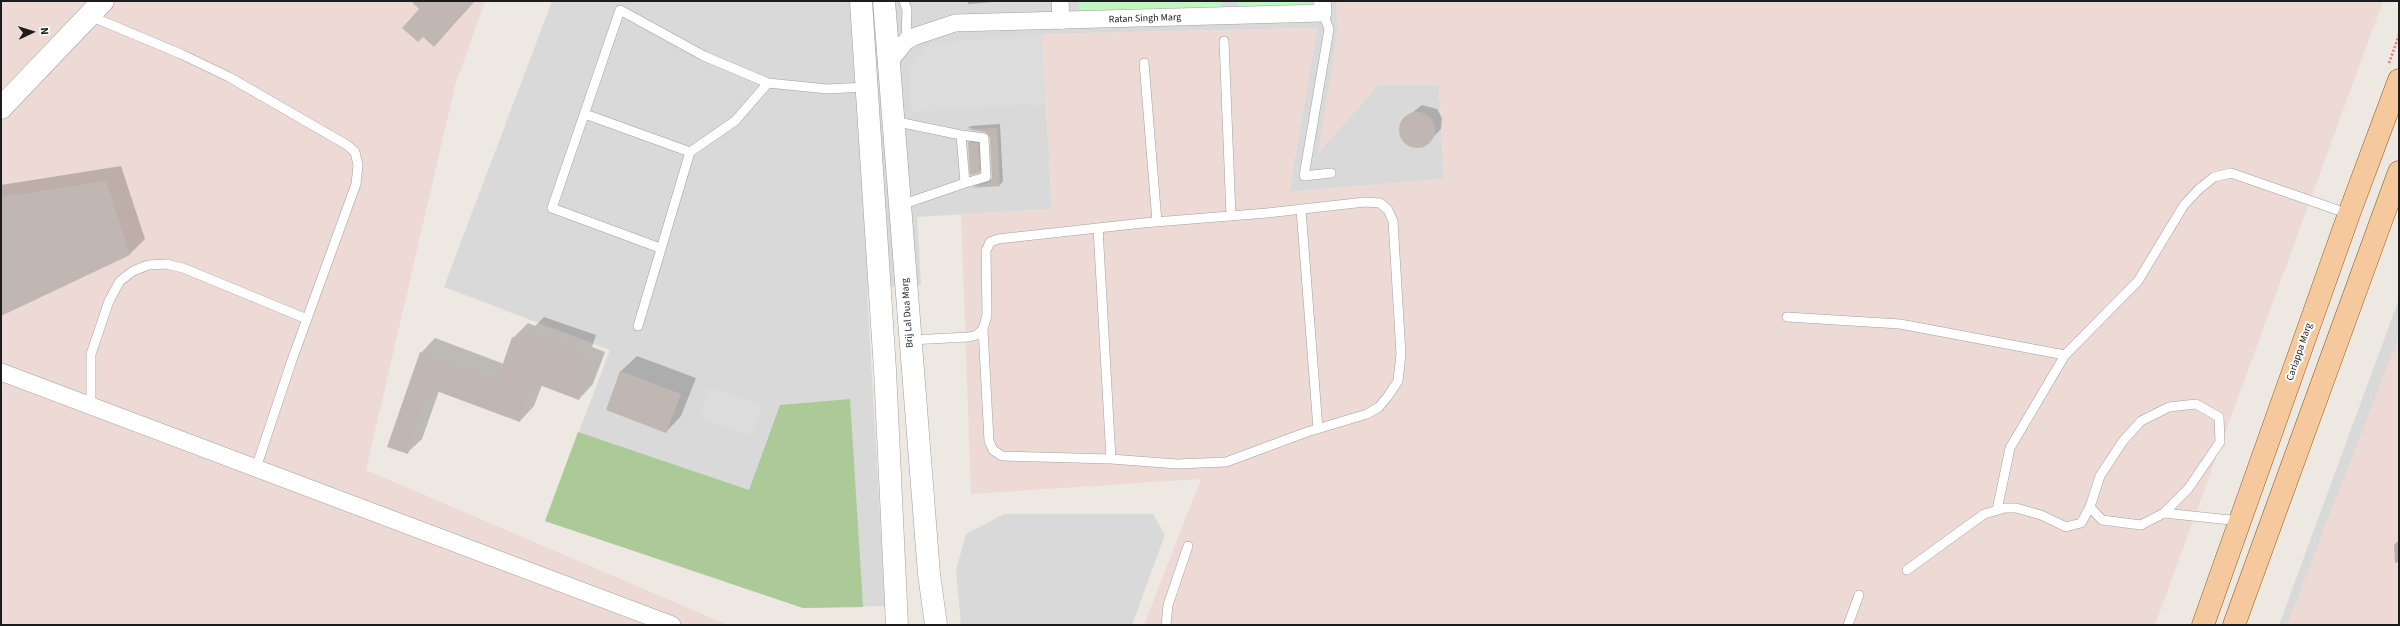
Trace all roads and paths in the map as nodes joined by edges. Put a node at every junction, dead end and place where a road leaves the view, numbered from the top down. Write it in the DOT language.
graph roads {
  1 [pos="884,1"];
  2 [pos="904,1"];
  3 [pos="1060,1"];
  4 [pos="856,3"];
  5 [pos="1323,7"];
  6 [pos="96,8"];
  7 [pos="1230,8"];
  8 [pos="1061,21"];
  9 [pos="906,41"];
  10 [pos="1224,41"];
  11 [pos="889,62"];
  12 [pos="1144,64"];
  13 [pos="2399,80"];
  14 [pos="768,83"];
  15 [pos="866,87"];
  16 [pos="1,108"];
  17 [pos="585,114"];
  18 [pos="893,121"];
  19 [pos="961,135"];
  20 [pos="690,152"];
  21 [pos="1331,172"];
  22 [pos="2399,172"];
  23 [pos="965,183"];
  24 [pos="900,205"];
  25 [pos="1302,209"];
  26 [pos="2348,214"];
  27 [pos="1231,216"];
  28 [pos="1157,222"];
  29 [pos="1098,228"];
  30 [pos="660,248"];
  31 [pos="1787,317"];
  32 [pos="307,319"];
  33 [pos="638,326"];
  34 [pos="983,329"];
  35 [pos="910,340"];
  36 [pos="2065,355"];
  37 [pos="1,372"];
  38 [pos="91,406"];
  39 [pos="1318,429"];
  40 [pos="1111,459"];
  41 [pos="256,468"];
  42 [pos="2090,507"];
  43 [pos="1997,510"];
  44 [pos="2164,513"];
  45 [pos="2240,521"];
  46 [pos="1188,546"];
  47 [pos="1907,570"];
  48 [pos="1859,595"];
  49 [pos="672,625"];
  50 [pos="897,625"];
  51 [pos="936,625"];
  52 [pos="1166,625"];
  53 [pos="1848,625"];
  54 [pos="2203,625"];
  55 [pos="2234,625"];
  1 -- 11 [label="street, Brij Lal Dua Marg"];
  2 -- 9 [label="lane"];
  3 -- 8 [label="street"];
  4 -- 15 [label="street"];
  5 -- 7 [label="street, Ratan Singh Marg"];
  5 -- 21 [label="lane"];
  6 -- 16 [label="street"];
  6 -- 32 [label="lane"];
  7 -- 8 [label="street, Ratan Singh Marg"];
  8 -- 9 [label="street, Ratan Singh Marg"];
  9 -- 11 [label="street"];
  10 -- 27 [label="lane"];
  11 -- 18 [label="street, Brij Lal Dua Marg"];
  12 -- 28 [label="lane"];
  13 -- 26 [label="main road, Cariappa Marg"];
  14 -- 15 [label="lane"];
  14 -- 17 [label="lane"];
  14 -- 20 [label="lane"];
  15 -- 50 [label="street"];
  17 -- 20 [label="lane"];
  17 -- 30 [label="lane"];
  18 -- 19 [label="lane"];
  18 -- 24 [label="street, Brij Lal Dua Marg"];
  19 -- 23 [label="lane"];
  19 -- 23 [label="lane"];
  20 -- 30 [label="lane"];
  22 -- 55 [label="main road"];
  23 -- 24 [label="lane"];
  24 -- 35 [label="street, Brij Lal Dua Marg"];
  25 -- 27 [label="lane"];
  25 -- 39 [label="lane"];
  25 -- 39 [label="lane"];
  26 -- 36 [label="lane"];
  26 -- 45 [label="main road, Cariappa Marg"];
  27 -- 28 [label="lane"];
  28 -- 29 [label="lane"];
  29 -- 34 [label="lane"];
  29 -- 40 [label="lane"];
  30 -- 33 [label="lane"];
  31 -- 36 [label="lane"];
  32 -- 38 [label="lane"];
  32 -- 41 [label="lane"];
  34 -- 35 [label="lane"];
  34 -- 40 [label="lane"];
  35 -- 51 [label="street, Brij Lal Dua Marg"];
  36 -- 43 [label="lane"];
  37 -- 38 [label="street"];
  38 -- 41 [label="street"];
  39 -- 40 [label="lane"];
  41 -- 49 [label="street"];
  42 -- 43 [label="lane"];
  42 -- 44 [label="lane"];
  42 -- 44 [label="lane"];
  43 -- 47 [label="lane"];
  44 -- 45 [label="lane"];
  45 -- 54 [label="main road, Cariappa Marg"];
  46 -- 52 [label="lane"];
  48 -- 53 [label="lane"];
}
